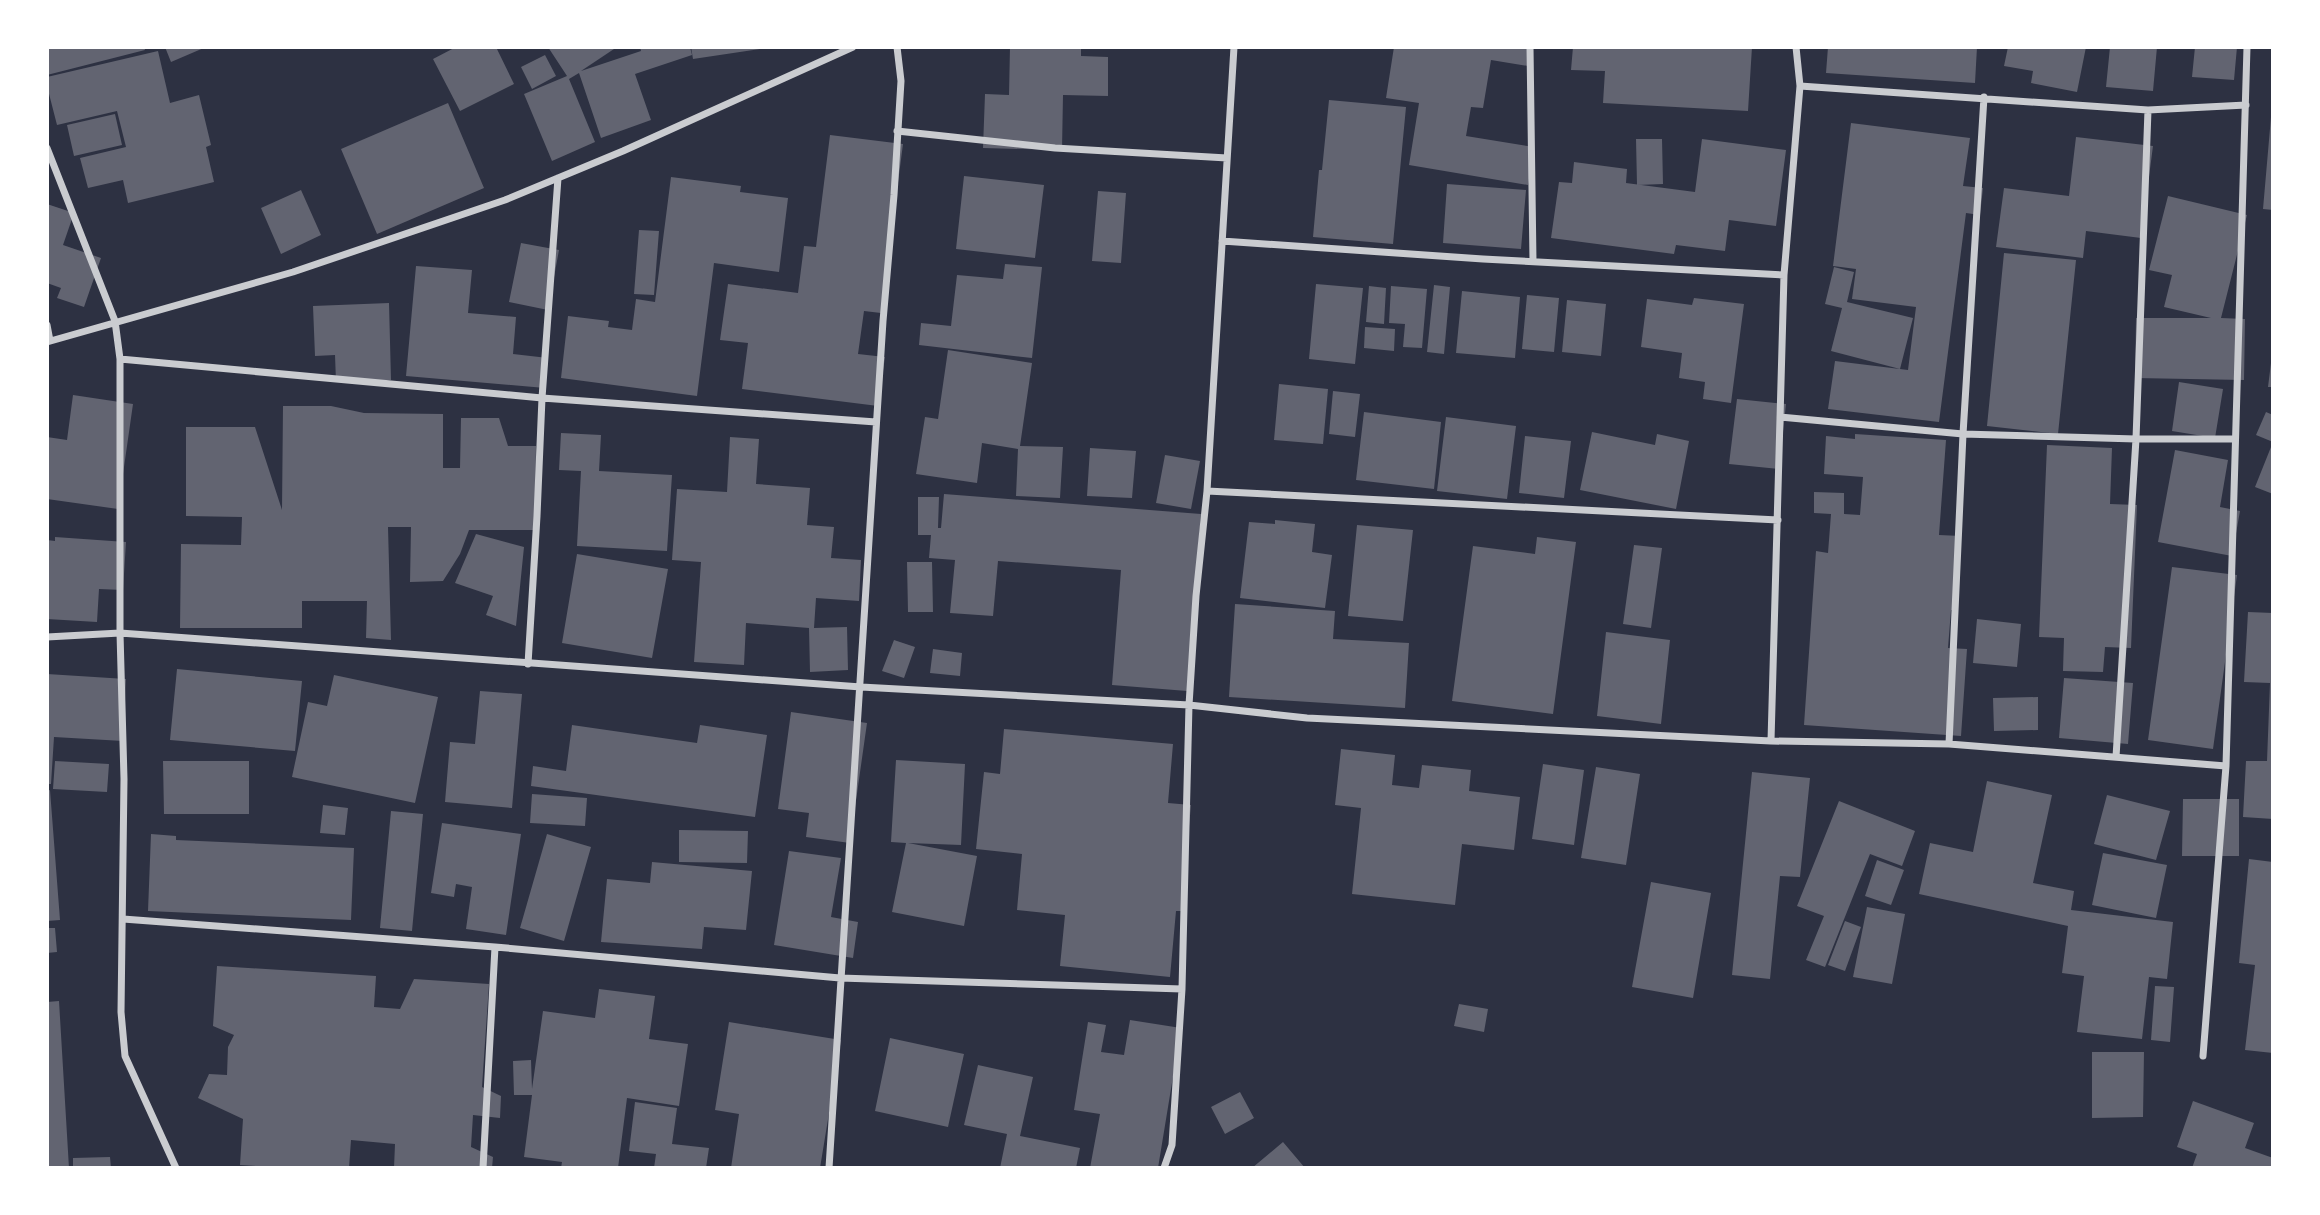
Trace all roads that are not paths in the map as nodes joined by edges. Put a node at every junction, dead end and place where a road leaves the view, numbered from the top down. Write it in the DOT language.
graph roads {
  1 [pos="853,47"];
  2 [pos="897,47"];
  3 [pos="1234,47"];
  4 [pos="1530,47"];
  5 [pos="1796,47"];
  6 [pos="2247,47"];
  7 [pos="1800,86"];
  8 [pos="1984,97"];
  9 [pos="2246,105"];
  10 [pos="2148,110"];
  11 [pos="897,131"];
  12 [pos="47,148"];
  13 [pos="1227,158"];
  14 [pos="558,178"];
  15 [pos="1222,242"];
  16 [pos="1533,261"];
  17 [pos="1784,275"];
  18 [pos="115,321"];
  19 [pos="47,325"];
  20 [pos="49,341"];
  21 [pos="120,359"];
  22 [pos="542,398"];
  23 [pos="1780,417"];
  24 [pos="876,422"];
  25 [pos="1964,434"];
  26 [pos="2136,439"];
  27 [pos="2235,439"];
  28 [pos="1207,491"];
  29 [pos="1778,520"];
  30 [pos="120,633"];
  31 [pos="47,636"];
  32 [pos="528,664"];
  33 [pos="861,687"];
  34 [pos="1189,705"];
  35 [pos="1771,741"];
  36 [pos="1949,744"];
  37 [pos="2116,757"];
  38 [pos="2226,766"];
  39 [pos="123,919"];
  40 [pos="495,947"];
  41 [pos="840,978"];
  42 [pos="1182,989"];
  43 [pos="2203,1056"];
  44 [pos="176,1168"];
  45 [pos="483,1168"];
  46 [pos="829,1168"];
  47 [pos="1164,1168"];
  1 -- 14 [label="street"];
  2 -- 11 [label="street"];
  3 -- 13 [label="street"];
  4 -- 16 [label="street"];
  5 -- 7 [label="street"];
  6 -- 9 [label="street"];
  7 -- 8 [label="street"];
  7 -- 17 [label="street"];
  8 -- 10 [label="street"];
  8 -- 25 [label="street"];
  9 -- 10 [label="street"];
  9 -- 27 [label="street"];
  10 -- 26 [label="street"];
  11 -- 13 [label="street"];
  11 -- 24 [label="street"];
  12 -- 18 [label="street"];
  13 -- 15 [label="street"];
  14 -- 18 [label="street"];
  14 -- 22 [label="street"];
  15 -- 16 [label="street"];
  15 -- 28 [label="street"];
  16 -- 17 [label="street"];
  17 -- 23 [label="street"];
  18 -- 20 [label="street"];
  18 -- 21 [label="street"];
  19 -- 20 [label="street"];
  21 -- 22 [label="street"];
  21 -- 30 [label="street"];
  22 -- 24 [label="street"];
  22 -- 32 [label="street"];
  23 -- 25 [label="street"];
  23 -- 29 [label="street"];
  24 -- 33 [label="street"];
  25 -- 26 [label="street"];
  25 -- 36 [label="street"];
  26 -- 27 [label="street"];
  26 -- 37 [label="street"];
  27 -- 38 [label="street"];
  28 -- 29 [label="street"];
  28 -- 34 [label="street"];
  29 -- 35 [label="street"];
  30 -- 31 [label="street"];
  30 -- 32 [label="street"];
  30 -- 39 [label="street"];
  32 -- 33 [label="street"];
  33 -- 34 [label="street"];
  33 -- 41 [label="street"];
  34 -- 35 [label="street"];
  34 -- 42 [label="street"];
  35 -- 36 [label="street"];
  36 -- 37 [label="street"];
  37 -- 38 [label="street"];
  38 -- 43 [label="street"];
  39 -- 40 [label="street"];
  39 -- 44 [label="street"];
  40 -- 41 [label="street"];
  40 -- 45 [label="street"];
  41 -- 42 [label="street"];
  41 -- 46 [label="street"];
  42 -- 47 [label="street"];
}
